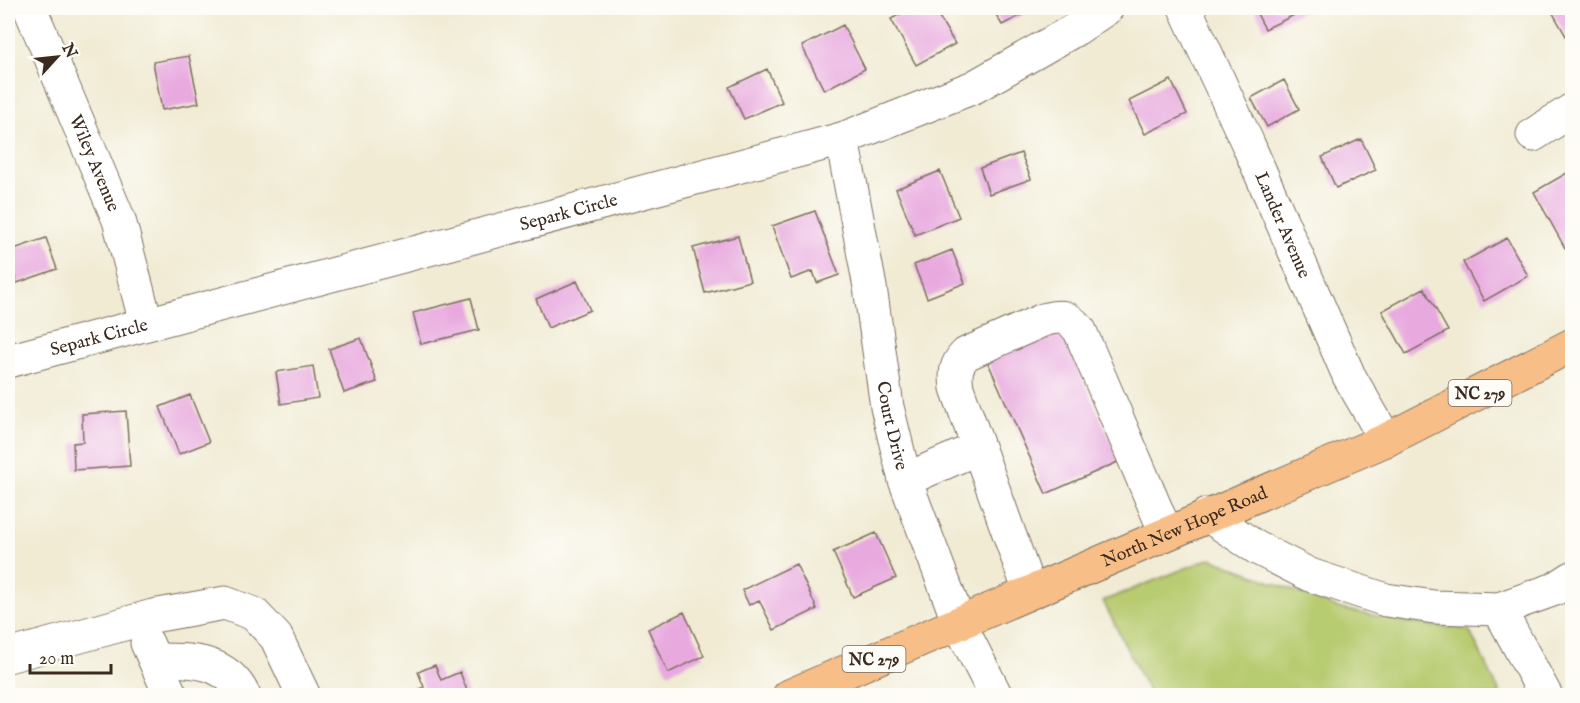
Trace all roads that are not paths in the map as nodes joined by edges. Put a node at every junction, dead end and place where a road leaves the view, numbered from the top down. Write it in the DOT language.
graph roads {
  1 [pos="30,8"];
  2 [pos="1107,8"];
  3 [pos="1185,8"];
  4 [pos="1569,120"];
  5 [pos="1533,135"];
  6 [pos="842,139"];
  7 [pos="146,323"];
  8 [pos="1572,345"];
  9 [pos="8,361"];
  10 [pos="1386,440"];
  11 [pos="978,448"];
  12 [pos="905,480"];
  13 [pos="1207,515"];
  14 [pos="1167,533"];
  15 [pos="1572,578"];
  16 [pos="1030,592"];
  17 [pos="1498,609"];
  18 [pos="137,621"];
  19 [pos="959,622"];
  20 [pos="8,656"];
  21 [pos="155,660"];
  22 [pos="171,696"];
  23 [pos="244,696"];
  24 [pos="304,696"];
  25 [pos="789,696"];
  26 [pos="996,696"];
  27 [pos="1546,696"];
  1 -- 7 [label="street, Wiley Avenue"];
  2 -- 6 [label="street, Separk Circle"];
  3 -- 10 [label="street, Lander Avenue"];
  4 -- 5 [label="street"];
  6 -- 7 [label="street, Separk Circle"];
  6 -- 12 [label="street, Court Drive"];
  7 -- 9 [label="street, Separk Circle"];
  8 -- 10 [label="main road, North New Hope Road / NC 279"];
  10 -- 13 [label="main road, North New Hope Road / NC 279"];
  11 -- 12 [label="street"];
  11 -- 14 [label="street"];
  11 -- 16 [label="street"];
  12 -- 19 [label="street, Court Drive"];
  13 -- 14 [label="main road, North New Hope Road / NC 279"];
  13 -- 17 [label="street"];
  14 -- 16 [label="main road, North New Hope Road / NC 279"];
  15 -- 17 [label="street"];
  16 -- 19 [label="main road, North New Hope Road / NC 279"];
  17 -- 27 [label="street"];
  18 -- 20 [label="street"];
  18 -- 21 [label="street"];
  18 -- 24 [label="street"];
  19 -- 25 [label="main road, North New Hope Road / NC 279"];
  19 -- 26 [label="street, Court Drive"];
  21 -- 22 [label="street"];
  21 -- 23 [label="street"];
}
